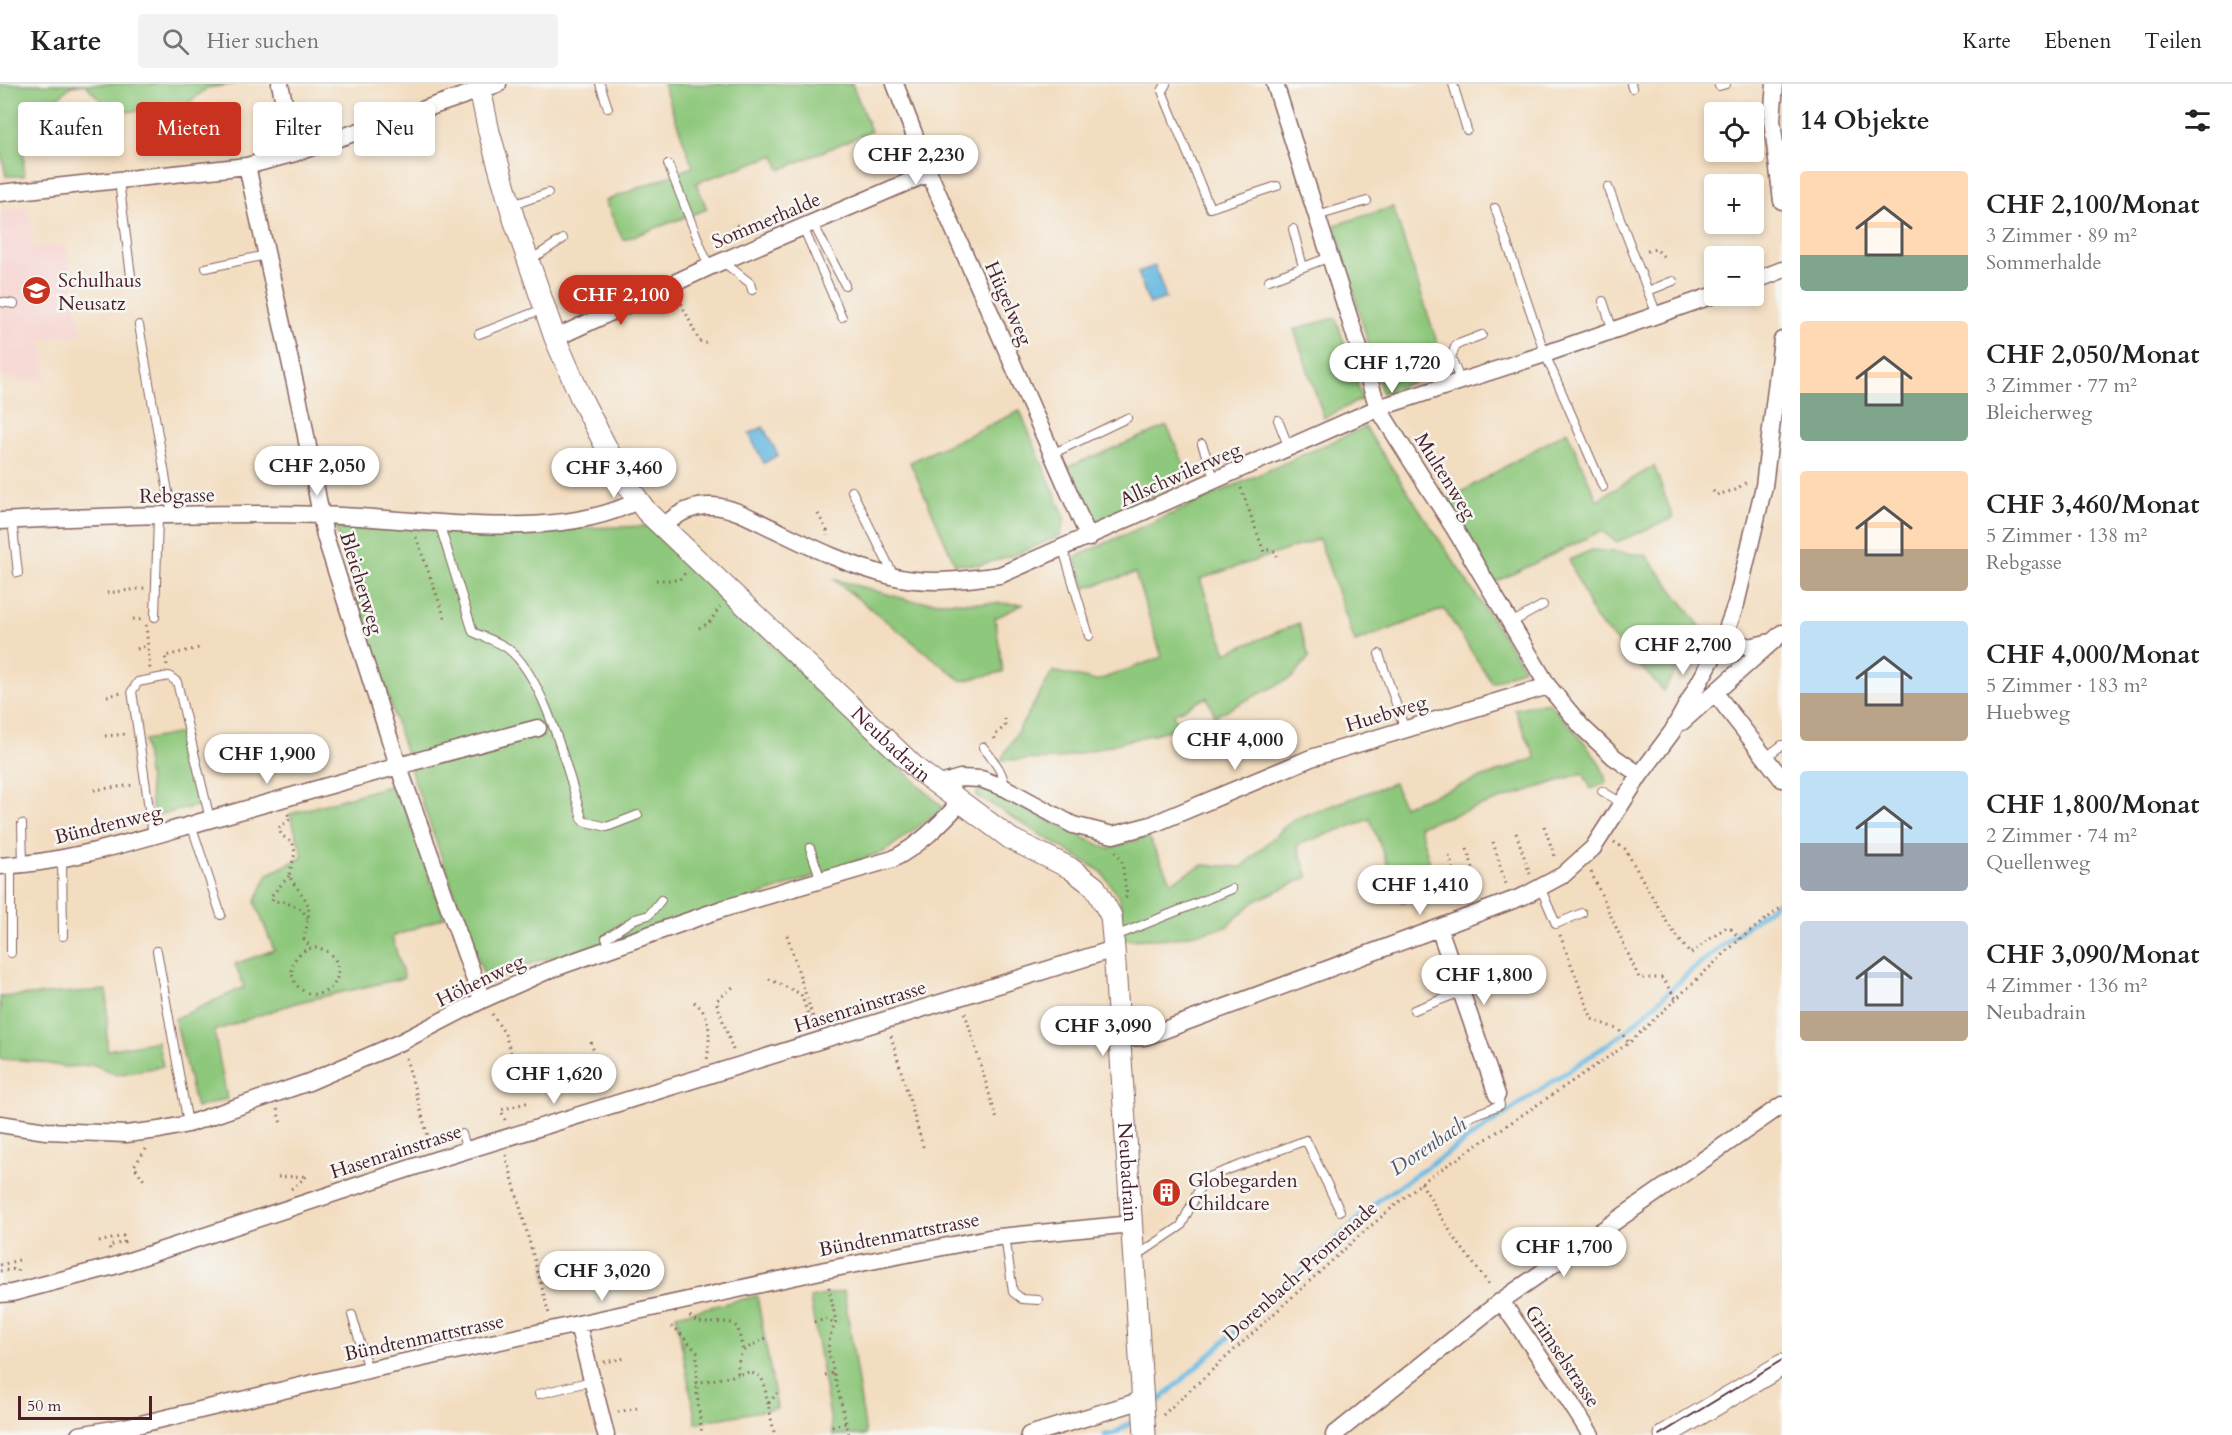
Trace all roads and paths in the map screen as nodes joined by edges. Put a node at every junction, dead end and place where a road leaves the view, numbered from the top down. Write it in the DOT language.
graph roads {
  1 [pos="280,84"];
  2 [pos="600,84"];
  3 [pos="895,84"];
  4 [pos="1166,84"];
  5 [pos="1275,84"];
  6 [pos="1453,84"];
  7 [pos="1775,84"];
  8 [pos="486,86"];
  9 [pos="284,102"];
  10 [pos="608,108"];
  11 [pos="1467,130"];
  12 [pos="342,137"];
  13 [pos="285,156"];
  14 [pos="668,164"];
  15 [pos="247,166"];
  16 [pos="930,173"];
  17 [pos="119,181"];
  18 [pos="1277,186"];
  19 [pos="1608,187"];
  20 [pos="0,193"];
  21 [pos="548,193"];
  22 [pos="1367,201"];
  23 [pos="1782,201"];
  24 [pos="510,206"];
  25 [pos="1495,208"];
  26 [pos="1317,216"];
  27 [pos="808,225"];
  28 [pos="1293,229"];
  29 [pos="563,239"];
  30 [pos="266,255"];
  31 [pos="1330,257"];
  32 [pos="527,262"];
  33 [pos="716,264"];
  34 [pos="1303,267"];
  35 [pos="206,268"];
  36 [pos="1782,270"];
  37 [pos="132,276"];
  38 [pos="1764,277"];
  39 [pos="1269,280"];
  40 [pos="1673,281"];
  41 [pos="672,283"];
  42 [pos="845,285"];
  43 [pos="752,290"];
  44 [pos="1648,291"];
  45 [pos="1704,299"];
  46 [pos="1603,301"];
  47 [pos="0,302"];
  48 [pos="14,304"];
  49 [pos="543,309"];
  50 [pos="1657,315"];
  51 [pos="842,317"];
  52 [pos="139,325"];
  53 [pos="1613,331"];
  54 [pos="479,334"];
  55 [pos="1482,335"];
  56 [pos="555,338"];
  57 [pos="1782,340"];
  58 [pos="706,343"];
  59 [pos="1545,354"];
  60 [pos="1460,380"];
  61 [pos="1378,408"];
  62 [pos="1127,418"];
  63 [pos="1278,420"];
  64 [pos="1202,444"];
  65 [pos="1289,448"];
  66 [pos="1052,454"];
  67 [pos="612,457"];
  68 [pos="1766,467"];
  69 [pos="584,469"];
  70 [pos="1235,472"];
  71 [pos="1215,481"];
  72 [pos="1604,487"];
  73 [pos="852,491"];
  74 [pos="1713,491"];
  75 [pos="639,500"];
  76 [pos="321,515"];
  77 [pos="165,516"];
  78 [pos="6,520"];
  79 [pos="411,521"];
  80 [pos="438,522"];
  81 [pos="663,527"];
  82 [pos="1089,538"];
  83 [pos="1063,549"];
  84 [pos="1277,556"];
  85 [pos="697,560"];
  86 [pos="18,573"];
  87 [pos="895,577"];
  88 [pos="657,580"];
  89 [pos="156,586"];
  90 [pos="730,590"];
  91 [pos="107,592"];
  92 [pos="1543,605"];
  93 [pos="155,617"];
  94 [pos="133,619"];
  95 [pos="446,621"];
  96 [pos="1511,622"];
  97 [pos="699,628"];
  98 [pos="1089,636"];
  99 [pos="1724,637"];
  100 [pos="1777,637"];
  101 [pos="148,645"];
  102 [pos="199,648"];
  103 [pos="137,649"];
  104 [pos="1379,654"];
  105 [pos="169,676"];
  106 [pos="151,680"];
  107 [pos="1548,686"];
  108 [pos="1715,693"];
  109 [pos="1005,719"];
  110 [pos="538,728"];
  111 [pos="1405,730"];
  112 [pos="138,732"];
  113 [pos="1672,732"];
  114 [pos="105,736"];
  115 [pos="1782,745"];
  116 [pos="983,747"];
  117 [pos="1765,758"];
  118 [pos="398,765"];
  119 [pos="1640,776"];
  120 [pos="1782,780"];
  121 [pos="145,783"];
  122 [pos="937,785"];
  123 [pos="1005,788"];
  124 [pos="94,790"];
  125 [pos="1602,791"];
  126 [pos="284,798"];
  127 [pos="960,803"];
  128 [pos="1622,803"];
  129 [pos="638,815"];
  130 [pos="210,819"];
  131 [pos="190,824"];
  132 [pos="22,825"];
  133 [pos="1545,826"];
  134 [pos="1516,833"];
  135 [pos="153,836"];
  136 [pos="1493,842"];
  137 [pos="810,848"];
  138 [pos="1467,849"];
  139 [pos="1625,849"];
  140 [pos="1116,851"];
  141 [pos="1449,856"];
  142 [pos="1584,856"];
  143 [pos="62,859"];
  144 [pos="12,865"];
  145 [pos="289,876"];
  146 [pos="1562,876"];
  147 [pos="821,880"];
  148 [pos="1232,888"];
  149 [pos="1538,889"];
  150 [pos="1127,896"];
  151 [pos="661,900"];
  152 [pos="1510,901"];
  153 [pos="1782,907"];
  154 [pos="1486,910"];
  155 [pos="1582,913"];
  156 [pos="221,915"];
  157 [pos="1469,916"];
  158 [pos="308,921"];
  159 [pos="1556,924"];
  160 [pos="1439,928"];
  161 [pos="787,935"];
  162 [pos="63,936"];
  163 [pos="1740,939"];
  164 [pos="1114,943"];
  165 [pos="311,948"];
  166 [pos="611,949"];
  167 [pos="157,951"];
  168 [pos="11,953"];
  169 [pos="769,979"];
  170 [pos="733,987"];
  171 [pos="1461,992"];
  172 [pos="960,997"];
  173 [pos="1677,999"];
  174 [pos="482,1000"];
  175 [pos="694,1002"];
  176 [pos="1414,1010"];
  177 [pos="886,1020"];
  178 [pos="1121,1038"];
  179 [pos="819,1041"];
  180 [pos="1628,1041"];
  181 [pos="401,1042"];
  182 [pos="591,1042"];
  183 [pos="515,1066"];
  184 [pos="738,1066"];
  185 [pos="599,1067"];
  186 [pos="705,1076"];
  187 [pos="569,1077"];
  188 [pos="1498,1100"];
  189 [pos="528,1102"];
  190 [pos="610,1105"];
  191 [pos="1782,1106"];
  192 [pos="1466,1118"];
  193 [pos="997,1120"];
  194 [pos="0,1124"];
  195 [pos="188,1124"];
  196 [pos="159,1130"];
  197 [pos="506,1138"];
  198 [pos="924,1149"];
  199 [pos="435,1160"];
  200 [pos="278,1177"];
  201 [pos="146,1183"];
  202 [pos="1421,1183"];
  203 [pos="282,1210"];
  204 [pos="1340,1211"];
  205 [pos="1132,1224"];
  206 [pos="1005,1236"];
  207 [pos="99,1242"];
  208 [pos="1135,1257"];
  209 [pos="20,1260"];
  210 [pos="0,1265"];
  211 [pos="114,1266"];
  212 [pos="825,1270"];
  213 [pos="0,1294"];
  214 [pos="1038,1300"];
  215 [pos="684,1301"];
  216 [pos="1501,1301"];
  217 [pos="352,1315"];
  218 [pos="814,1322"];
  219 [pos="835,1324"];
  220 [pos="578,1325"];
  221 [pos="670,1327"];
  222 [pos="553,1330"];
  223 [pos="768,1337"];
  224 [pos="743,1351"];
  225 [pos="626,1359"];
  226 [pos="1782,1365"];
  227 [pos="368,1370"];
  228 [pos="590,1373"];
  229 [pos="834,1373"];
  230 [pos="738,1375"];
  231 [pos="825,1375"];
  232 [pos="696,1383"];
  233 [pos="777,1393"];
  234 [pos="539,1394"];
  235 [pos="1143,1400"];
  236 [pos="768,1404"];
  237 [pos="846,1423"];
  238 [pos="832,1426"];
  239 [pos="1149,1430"];
  240 [pos="774,1432"];
  241 [pos="79,1435"];
  242 [pos="606,1435"];
  243 [pos="702,1435"];
  244 [pos="849,1435"];
  245 [pos="1029,1435"];
  246 [pos="1334,1435"];
  247 [pos="1591,1435"];
  248 [pos="1665,1435"];
  1 -- 9 [label="street"];
  2 -- 10 [label="lane"];
  3 -- 16 [label="street, Hügelweg"];
  4 -- 18 [label="lane"];
  5 -- 26 [label="street, Multenweg"];
  6 -- 11 [label="lane"];
  7 -- 23 [label="street"];
  8 -- 12 [label="street"];
  8 -- 24 [label="street, Neubadrain"];
  13 -- 15 [label="street"];
  14 -- 33 [label="lane"];
  15 -- 17 [label="street"];
  15 -- 30 [label="street, Bleicherweg"];
  16 -- 27 [label="street, Sommerhalde"];
  16 -- 66 [label="street, Hügelweg"];
  17 -- 20 [label="street"];
  17 -- 37 [label="lane"];
  19 -- 44 [label="lane"];
  21 -- 24 [label="lane"];
  22 -- 26 [label="lane"];
  24 -- 32 [label="street, Neubadrain"];
  25 -- 59 [label="lane"];
  26 -- 31 [label="street, Multenweg"];
  27 -- 33 [label="street, Sommerhalde"];
  27 -- 42 [label="lane"];
  27 -- 51 [label="lane"];
  28 -- 34 [label="lane"];
  29 -- 32 [label="lane"];
  30 -- 35 [label="lane"];
  30 -- 76 [label="street, Bleicherweg"];
  31 -- 34 [label="lane"];
  31 -- 61 [label="street, Multenweg"];
  32 -- 49 [label="street, Neubadrain"];
  33 -- 41 [label="street, Sommerhalde"];
  33 -- 43 [label="lane"];
  34 -- 39 [label="lane"];
  36 -- 38 [label="street"];
  40 -- 44 [label="lane"];
  41 -- 56 [label="street, Sommerhalde"];
  41 -- 58 [label="path"];
  44 -- 50 [label="lane"];
  45 -- 50 [label="street, Allschwilerweg"];
  46 -- 53 [label="lane"];
  47 -- 48 [label="lane"];
  49 -- 54 [label="lane"];
  49 -- 56 [label="street, Neubadrain"];
  50 -- 53 [label="street, Allschwilerweg"];
  52 -- 77 [label="lane"];
  53 -- 59 [label="street, Allschwilerweg"];
  55 -- 60 [label="lane"];
  56 -- 67 [label="street, Neubadrain"];
  57 -- 68 [label="street"];
  59 -- 60 [label="street, Allschwilerweg"];
  59 -- 72 [label="lane"];
  60 -- 61 [label="street, Allschwilerweg"];
  61 -- 65 [label="street, Allschwilerweg"];
  61 -- 96 [label="street, Multenweg"];
  62 -- 66 [label="lane"];
  63 -- 65 [label="lane"];
  64 -- 71 [label="lane"];
  65 -- 70 [label="street, Allschwilerweg"];
  66 -- 82 [label="street, Hügelweg"];
  67 -- 69 [label="lane"];
  67 -- 75 [label="street, Neubadrain"];
  68 -- 74 [label="path"];
  68 -- 99 [label="street"];
  70 -- 71 [label="street, Allschwilerweg"];
  70 -- 84 [label="path"];
  71 -- 82 [label="street, Allschwilerweg"];
  73 -- 87 [label="lane"];
  75 -- 80 [label="street, Rebgasse"];
  75 -- 81 [label="street, Neubadrain"];
  76 -- 77 [label="street, Rebgasse"];
  76 -- 79 [label="street, Rebgasse"];
  76 -- 118 [label="street, Bleicherweg"];
  77 -- 78 [label="street, Rebgasse"];
  77 -- 89 [label="lane"];
  78 -- 86 [label="lane"];
  79 -- 80 [label="street, Rebgasse"];
  79 -- 95 [label="path"];
  80 -- 129 [label="lane"];
  81 -- 85 [label="street, Neubadrain"];
  81 -- 87 [label="street, Allschwilerweg"];
  82 -- 83 [label="street, Allschwilerweg"];
  83 -- 87 [label="street, Allschwilerweg"];
  83 -- 98 [label="lane"];
  85 -- 88 [label="path"];
  85 -- 90 [label="street, Neubadrain"];
  89 -- 91 [label="path"];
  89 -- 93 [label="lane"];
  90 -- 97 [label="path"];
  90 -- 122 [label="street, Neubadrain"];
  92 -- 96 [label="lane"];
  94 -- 101 [label="path"];
  96 -- 107 [label="street, Multenweg"];
  99 -- 100 [label="street"];
  99 -- 113 [label="street"];
  100 -- 108 [label="street"];
  101 -- 103 [label="path"];
  101 -- 106 [label="path"];
  102 -- 105 [label="path"];
  104 -- 111 [label="lane"];
  105 -- 106 [label="lane"];
  105 -- 130 [label="lane"];
  106 -- 112 [label="lane"];
  107 -- 111 [label="street, Huebweg"];
  107 -- 119 [label="street, Multenweg"];
  108 -- 113 [label="street"];
  108 -- 117 [label="street"];
  109 -- 116 [label="path"];
  110 -- 118 [label="street, Bündtenweg"];
  111 -- 123 [label="street, Huebweg"];
  112 -- 114 [label="path"];
  112 -- 121 [label="lane"];
  113 -- 119 [label="street"];
  115 -- 117 [label="lane"];
  116 -- 123 [label="lane"];
  117 -- 120 [label="street"];
  118 -- 126 [label="street, Bündtenweg"];
  118 -- 174 [label="street, Bleicherweg"];
  119 -- 128 [label="street"];
  121 -- 124 [label="path"];
  121 -- 135 [label="lane"];
  122 -- 123 [label="street, Huebweg"];
  122 -- 127 [label="street, Neubadrain"];
  125 -- 128 [label="lane"];
  126 -- 130 [label="street, Bündtenweg"];
  126 -- 145 [label="path"];
  127 -- 147 [label="street, Höhenweg"];
  127 -- 164 [label="street, Neubadrain"];
  128 -- 142 [label="street"];
  130 -- 131 [label="street, Bündtenweg"];
  131 -- 135 [label="street, Bündtenweg"];
  131 -- 156 [label="lane"];
  132 -- 144 [label="lane"];
  133 -- 146 [label="path"];
  134 -- 149 [label="path"];
  135 -- 143 [label="street, Bündtenweg"];
  136 -- 152 [label="path"];
  137 -- 147 [label="lane"];
  138 -- 154 [label="path"];
  139 -- 163 [label="path, bridge"];
  140 -- 150 [label="path"];
  141 -- 157 [label="path"];
  142 -- 146 [label="street"];
  142 -- 173 [label="path"];
  143 -- 144 [label="street, Bündtenweg"];
  143 -- 162 [label="lane"];
  144 -- 168 [label="lane"];
  145 -- 158 [label="path"];
  145 -- 158 [label="path"];
  146 -- 149 [label="street"];
  147 -- 166 [label="street, Höhenweg"];
  148 -- 164 [label="lane"];
  149 -- 152 [label="street"];
  149 -- 159 [label="lane"];
  151 -- 166 [label="lane"];
  152 -- 154 [label="street"];
  153 -- 163 [label="path, Dorenbach-Promenade"];
  154 -- 157 [label="street"];
  155 -- 159 [label="lane"];
  157 -- 160 [label="street"];
  158 -- 165 [label="path"];
  159 -- 180 [label="path"];
  160 -- 171 [label="street"];
  160 -- 178 [label="street"];
  161 -- 179 [label="path"];
  163 -- 173 [label="path, Dorenbach-Promenade"];
  164 -- 172 [label="street, Hasenrainstrasse"];
  164 -- 178 [label="street, Neubadrain"];
  165 -- 165 [label="path"];
  166 -- 174 [label="street, Höhenweg"];
  167 -- 195 [label="lane"];
  169 -- 179 [label="path"];
  170 -- 184 [label="path"];
  171 -- 176 [label="lane"];
  171 -- 188 [label="street"];
  172 -- 177 [label="street, Hasenrainstrasse"];
  172 -- 193 [label="path"];
  173 -- 180 [label="path, Dorenbach-Promenade"];
  174 -- 181 [label="street, Höhenweg"];
  174 -- 183 [label="path"];
  175 -- 186 [label="path"];
  177 -- 179 [label="street, Hasenrainstrasse"];
  177 -- 198 [label="path"];
  178 -- 205 [label="street, Neubadrain"];
  179 -- 184 [label="street, Hasenrainstrasse"];
  180 -- 202 [label="path, Dorenbach-Promenade"];
  181 -- 195 [label="street, Höhenweg"];
  181 -- 199 [label="path"];
  182 -- 185 [label="path"];
  184 -- 186 [label="street, Hasenrainstrasse"];
  185 -- 187 [label="path"];
  185 -- 190 [label="path"];
  186 -- 190 [label="street, Hasenrainstrasse"];
  188 -- 192 [label="lane"];
  189 -- 197 [label="path"];
  190 -- 197 [label="street, Hasenrainstrasse"];
  191 -- 216 [label="street"];
  194 -- 196 [label="street, Höhenweg"];
  195 -- 196 [label="street, Höhenweg"];
  196 -- 201 [label="path"];
  197 -- 199 [label="street, Hasenrainstrasse"];
  197 -- 222 [label="path"];
  199 -- 203 [label="street, Hasenrainstrasse"];
  200 -- 203 [label="path"];
  202 -- 216 [label="path"];
  202 -- 239 [label="path, Dorenbach-Promenade"];
  203 -- 211 [label="street, Hasenrainstrasse"];
  204 -- 208 [label="lane"];
  205 -- 206 [label="street, Bündtenmattstrasse"];
  205 -- 208 [label="street, Neubadrain"];
  206 -- 212 [label="street, Bündtenmattstrasse"];
  206 -- 214 [label="lane"];
  207 -- 211 [label="path"];
  208 -- 235 [label="street, Neubadrain"];
  209 -- 210 [label="path"];
  211 -- 213 [label="street, Hasenrainstrasse"];
  212 -- 215 [label="street, Bündtenmattstrasse"];
  212 -- 219 [label="path"];
  215 -- 220 [label="street, Bündtenmattstrasse"];
  215 -- 224 [label="path"];
  216 -- 246 [label="street"];
  216 -- 247 [label="street, Grimselstrasse"];
  217 -- 227 [label="lane"];
  218 -- 219 [label="path"];
  219 -- 229 [label="path"];
  220 -- 222 [label="street, Bündtenmattstrasse"];
  220 -- 228 [label="street"];
  221 -- 232 [label="path"];
  222 -- 227 [label="street, Bündtenmattstrasse"];
  223 -- 224 [label="path"];
  224 -- 230 [label="path"];
  225 -- 228 [label="path"];
  226 -- 248 [label="street"];
  227 -- 241 [label="street, Bündtenmattstrasse"];
  228 -- 234 [label="lane"];
  228 -- 242 [label="street"];
  229 -- 231 [label="path"];
  229 -- 237 [label="path"];
  230 -- 232 [label="path"];
  230 -- 236 [label="path"];
  232 -- 243 [label="path"];
  233 -- 236 [label="path"];
  235 -- 239 [label="street, Neubadrain"];
  235 -- 245 [label="street"];
  236 -- 240 [label="path"];
  237 -- 238 [label="path"];
  237 -- 244 [label="path"];
}
